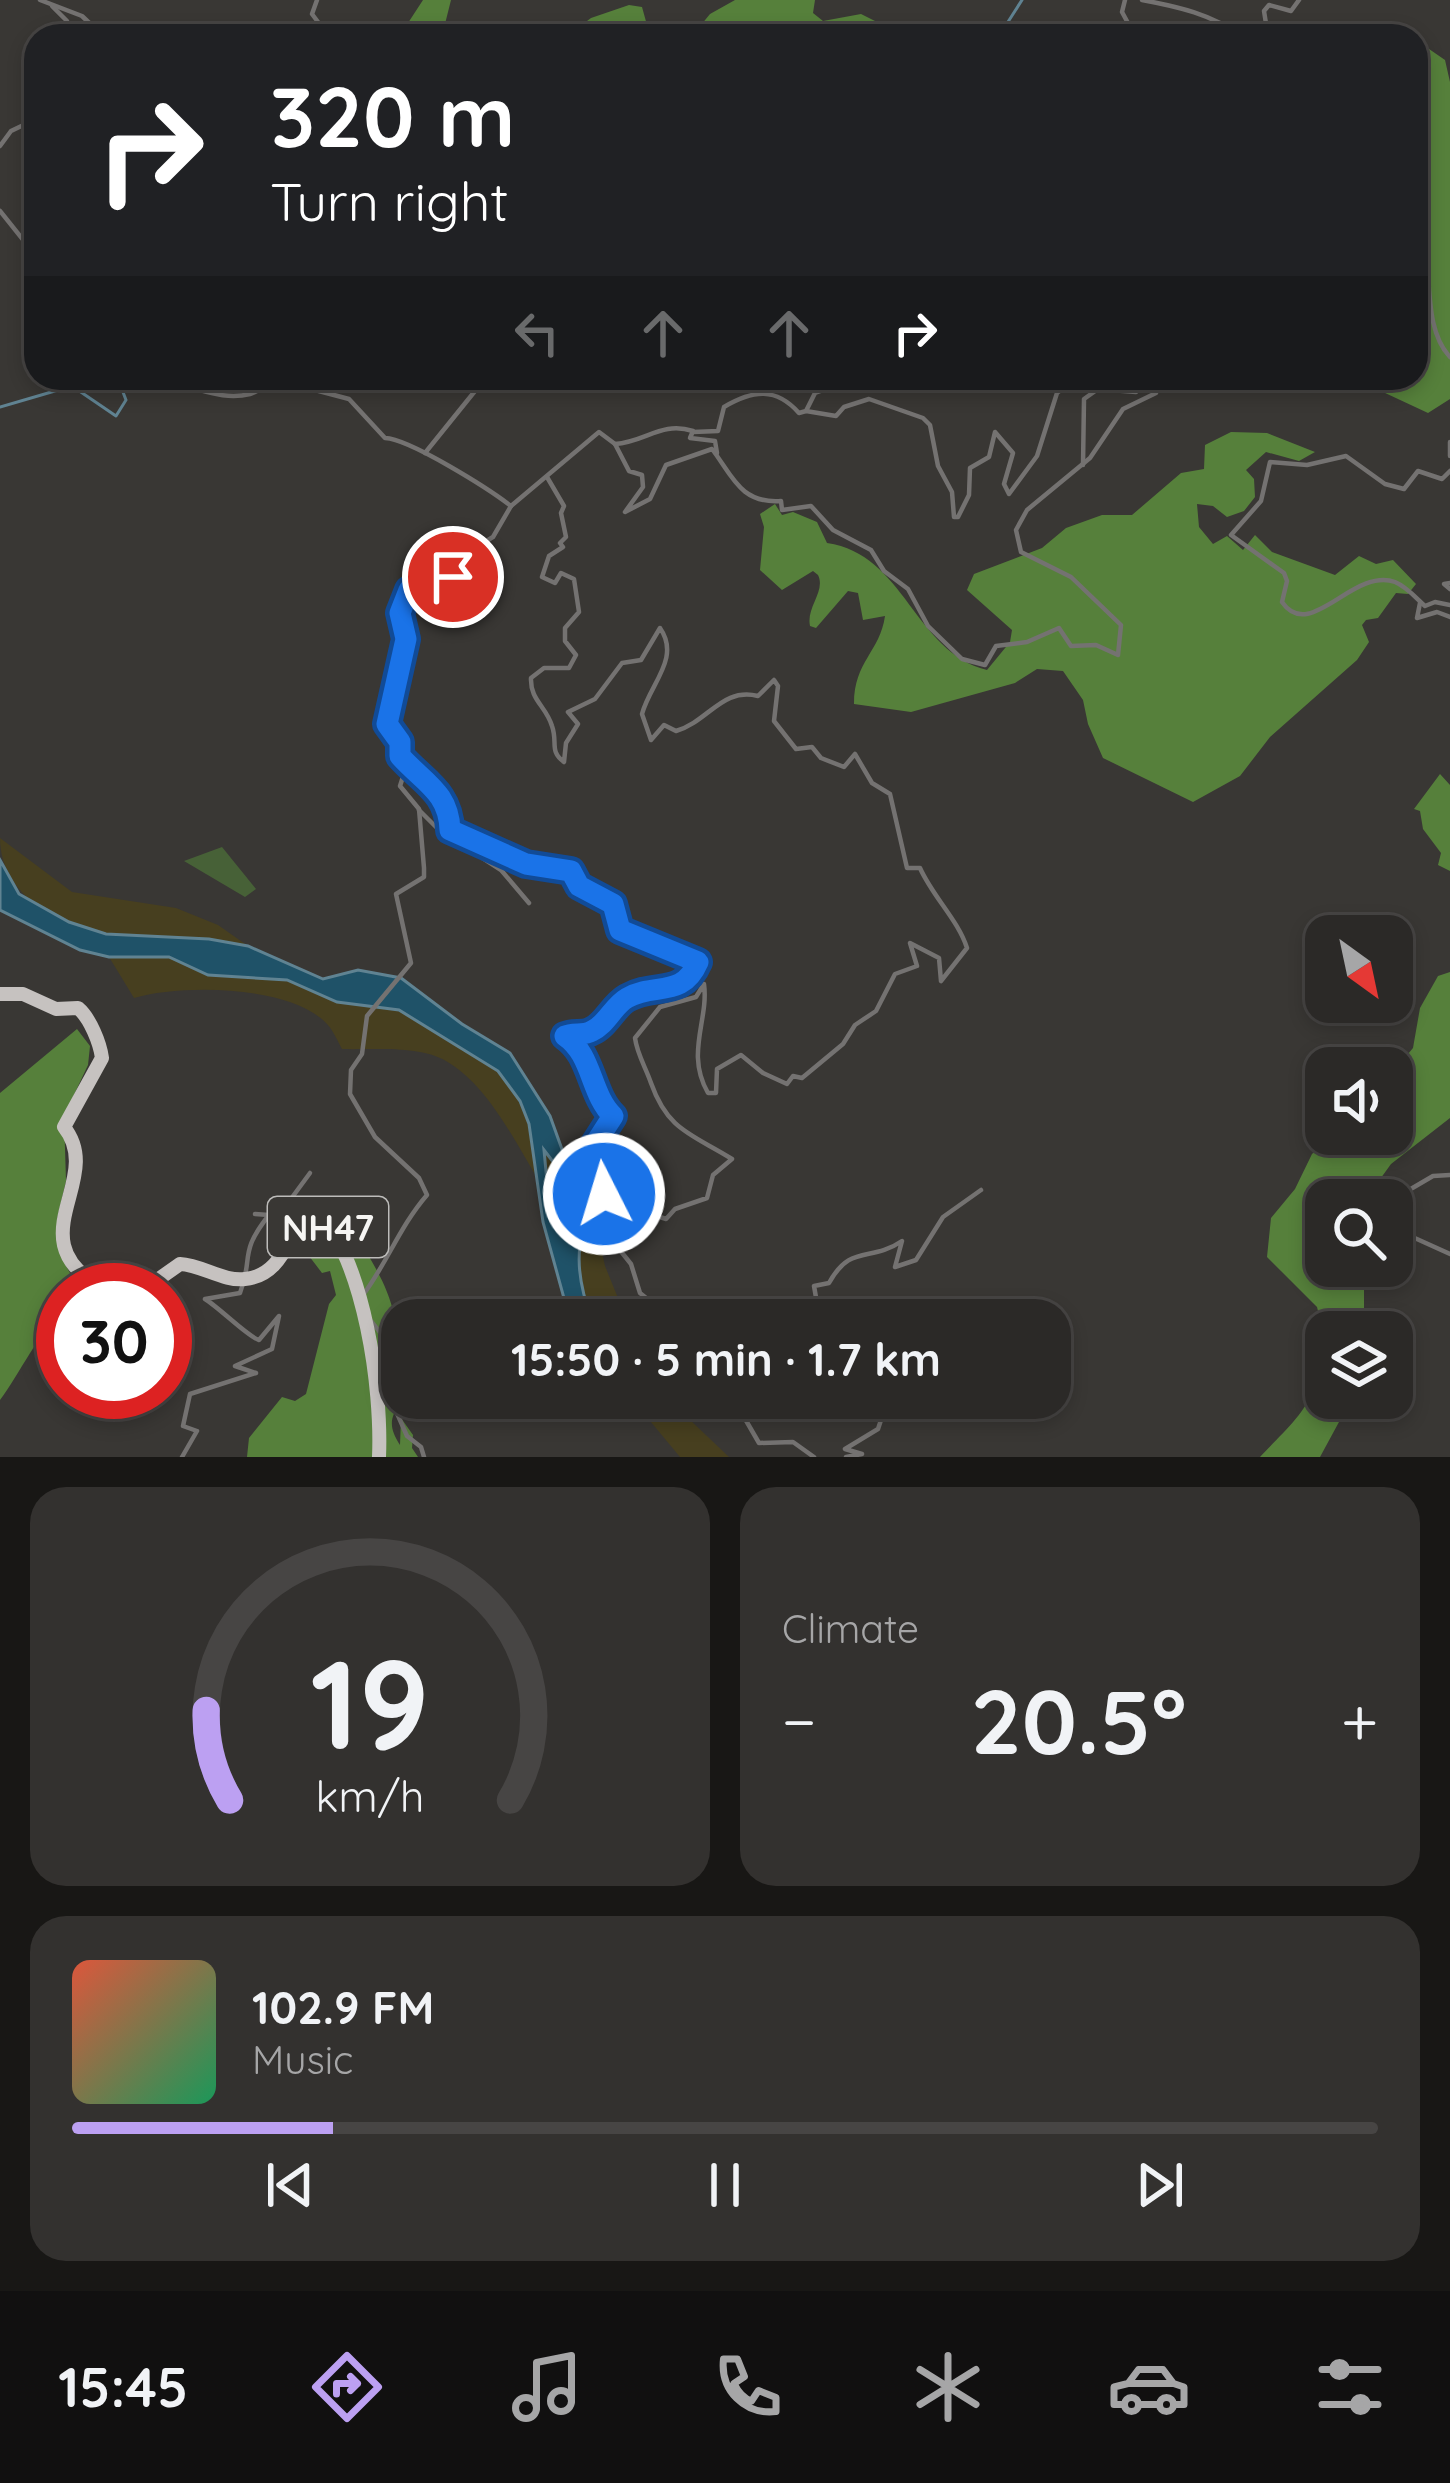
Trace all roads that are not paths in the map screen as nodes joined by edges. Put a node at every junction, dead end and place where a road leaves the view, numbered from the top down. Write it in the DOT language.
graph roads {
  1 [pos="1142,0"];
  2 [pos="1298,0"];
  3 [pos="44,1"];
  4 [pos="67,24"];
  5 [pos="90,24"];
  6 [pos="1225,24"];
  7 [pos="1266,24"];
  8 [pos="24,125"];
  9 [pos="0,146"];
  10 [pos="0,212"];
  11 [pos="24,241"];
  12 [pos="1428,292"];
  13 [pos="1450,358"];
  14 [pos="212,390"];
  15 [pos="251,390"];
  16 [pos="308,390"];
  17 [pos="477,390"];
  18 [pos="826,390"];
  19 [pos="1061,390"];
  20 [pos="1095,390"];
  21 [pos="1155,390"];
  22 [pos="806,411"];
  23 [pos="693,431"];
  24 [pos="1450,442"];
  25 [pos="615,444"];
  26 [pos="425,453"];
  27 [pos="717,453"];
  28 [pos="1450,456"];
  29 [pos="1083,465"];
  30 [pos="1450,471"];
  31 [pos="547,477"];
  32 [pos="511,506"];
  33 [pos="1420,603"];
  34 [pos="1450,605"];
  35 [pos="1450,617"];
  36 [pos="407,764"];
  37 [pos="419,810"];
  38 [pos="529,903"];
  39 [pos="0,994"];
  40 [pos="598,1167"];
  41 [pos="310,1173"];
  42 [pos="1450,1174"];
  43 [pos="1413,1188"];
  44 [pos="981,1190"];
  45 [pos="255,1214"];
  46 [pos="269,1216"];
  47 [pos="1413,1236"];
  48 [pos="1450,1254"];
  49 [pos="71,1263"];
  50 [pos="192,1267"];
  51 [pos="245,1279"];
  52 [pos="644,1299"];
  53 [pos="816,1299"];
  54 [pos="362,1307"];
  55 [pos="745,1419"];
  56 [pos="881,1419"];
  57 [pos="816,1456"];
  58 [pos="182,1457"];
  59 [pos="379,1457"];
  60 [pos="424,1457"];
  61 [pos="846,1457"];
  1 -- 6 [label="street"];
  2 -- 7 [label="street"];
  3 -- 4 [label="street"];
  3 -- 5 [label="street"];
  8 -- 9 [label="street"];
  10 -- 11 [label="street"];
  12 -- 13 [label="street"];
  14 -- 15 [label="street"];
  16 -- 26 [label="street"];
  17 -- 26 [label="street"];
  18 -- 22 [label="street"];
  19 -- 22 [label="street"];
  20 -- 29 [label="street"];
  21 -- 29 [label="street"];
  22 -- 23 [label="street"];
  23 -- 25 [label="street"];
  23 -- 27 [label="street"];
  24 -- 28 [label="street"];
  25 -- 27 [label="street"];
  25 -- 31 [label="street"];
  26 -- 32 [label="street"];
  27 -- 29 [label="street"];
  30 -- 33 [label="street"];
  31 -- 32 [label="street"];
  31 -- 40 [label="street"];
  32 -- 36 [label="street"];
  33 -- 34 [label="street"];
  33 -- 35 [label="street"];
  36 -- 37 [label="street"];
  36 -- 40 [label="street"];
  37 -- 38 [label="street"];
  37 -- 54 [label="street"];
  39 -- 49 [label="highway"];
  40 -- 52 [label="street"];
  41 -- 46 [label="street"];
  42 -- 43 [label="street"];
  44 -- 53 [label="street"];
  45 -- 46 [label="street"];
  46 -- 51 [label="street"];
  47 -- 48 [label="street"];
  50 -- 51 [label="highway, NH47"];
  51 -- 54 [label="highway, NH47"];
  51 -- 58 [label="street"];
  54 -- 59 [label="highway, NH47"];
  54 -- 60 [label="street"];
  55 -- 57 [label="street"];
  56 -- 61 [label="street"];
}
